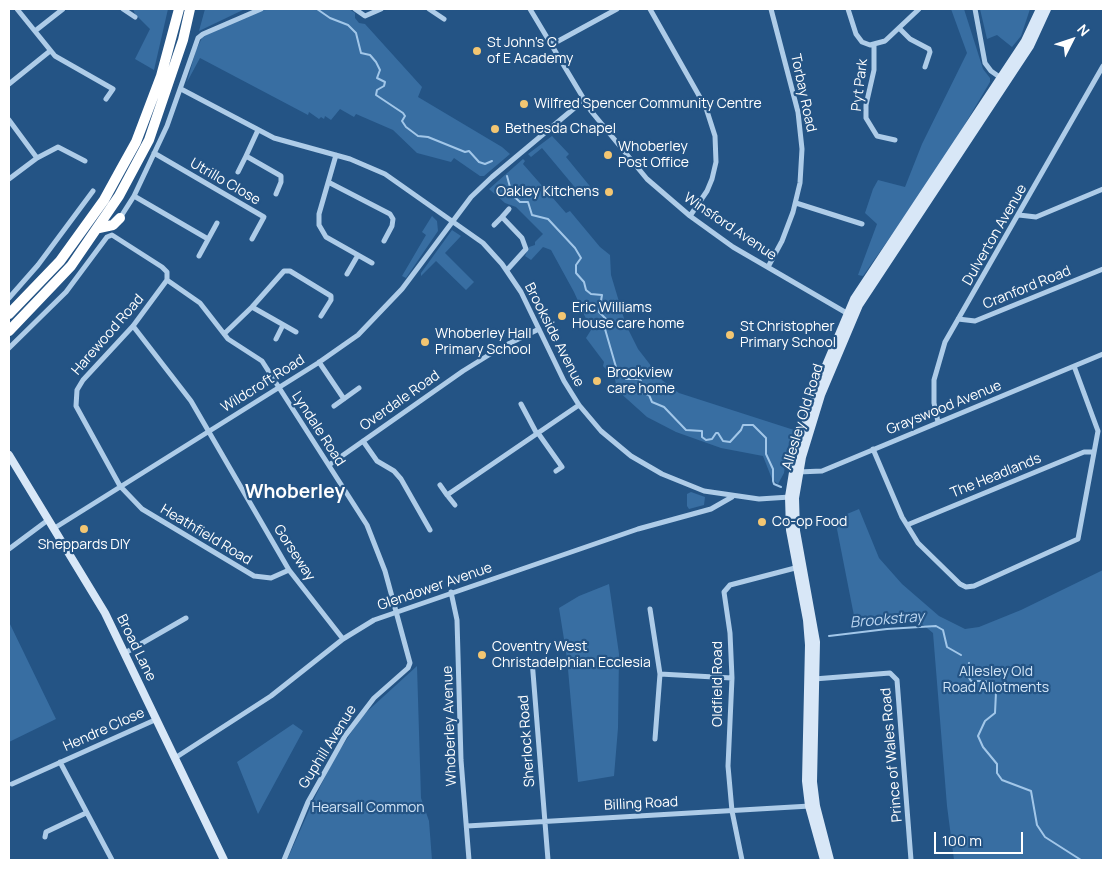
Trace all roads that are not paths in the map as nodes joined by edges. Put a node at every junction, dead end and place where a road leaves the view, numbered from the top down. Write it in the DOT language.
graph roads {
  1 [pos="17,9"];
  2 [pos="63,9"];
  3 [pos="179,9"];
  4 [pos="190,9"];
  5 [pos="261,9"];
  6 [pos="355,9"];
  7 [pos="381,9"];
  8 [pos="429,9"];
  9 [pos="530,9"];
  10 [pos="617,9"];
  11 [pos="650,9"];
  12 [pos="771,9"];
  13 [pos="848,9"];
  14 [pos="919,9"];
  15 [pos="974,9"];
  16 [pos="1040,9"];
  17 [pos="1047,9"];
  18 [pos="126,10"];
  19 [pos="439,15"];
  20 [pos="135,17"];
  21 [pos="444,19"];
  22 [pos="435,21"];
  23 [pos="899,28"];
  24 [pos="35,31"];
  25 [pos="551,45"];
  26 [pos="874,45"];
  27 [pos="50,51"];
  28 [pos="1103,66"];
  29 [pos="925,67"];
  30 [pos="1001,78"];
  31 [pos="9,84"];
  32 [pos="181,89"];
  33 [pos="113,90"];
  34 [pos="119,94"];
  35 [pos="106,99"];
  36 [pos="584,100"];
  37 [pos="9,120"];
  38 [pos="258,130"];
  39 [pos="895,140"];
  40 [pos="154,154"];
  41 [pos="336,155"];
  42 [pos="246,156"];
  43 [pos="37,158"];
  44 [pos="85,160"];
  45 [pos="238,172"];
  46 [pos="9,179"];
  47 [pos="330,183"];
  48 [pos="1103,189"];
  49 [pos="930,190"];
  50 [pos="93,191"];
  51 [pos="276,194"];
  52 [pos="134,196"];
  53 [pos="796,203"];
  54 [pos="509,209"];
  55 [pos="1019,215"];
  56 [pos="690,216"];
  57 [pos="502,217"];
  58 [pos="120,218"];
  59 [pos="452,220"];
  60 [pos="217,222"];
  61 [pos="862,224"];
  62 [pos="494,226"];
  63 [pos="99,228"];
  64 [pos="208,239"];
  65 [pos="252,239"];
  66 [pos="384,241"];
  67 [pos="358,255"];
  68 [pos="199,256"];
  69 [pos="372,263"];
  70 [pos="768,267"];
  71 [pos="1103,269"];
  72 [pos="506,270"];
  73 [pos="347,274"];
  74 [pos="167,280"];
  75 [pos="9,298"];
  76 [pos="252,307"];
  77 [pos="9,314"];
  78 [pos="850,315"];
  79 [pos="321,316"];
  80 [pos="958,319"];
  81 [pos="283,325"];
  82 [pos="133,326"];
  83 [pos="539,329"];
  84 [pos="9,332"];
  85 [pos="296,332"];
  86 [pos="224,334"];
  87 [pos="276,339"];
  88 [pos="9,348"];
  89 [pos="1103,354"];
  90 [pos="319,362"];
  91 [pos="1074,366"];
  92 [pos="278,388"];
  93 [pos="359,388"];
  94 [pos="344,399"];
  95 [pos="521,404"];
  96 [pos="579,405"];
  97 [pos="334,406"];
  98 [pos="938,422"];
  99 [pos="210,431"];
  100 [pos="538,434"];
  101 [pos="363,441"];
  102 [pos="873,449"];
  103 [pos="1094,452"];
  104 [pos="9,455"];
  105 [pos="329,465"];
  106 [pos="556,471"];
  107 [pos="795,472"];
  108 [pos="440,485"];
  109 [pos="120,486"];
  110 [pos="409,491"];
  111 [pos="403,495"];
  112 [pos="448,495"];
  113 [pos="732,496"];
  114 [pos="792,498"];
  115 [pos="455,505"];
  116 [pos="48,520"];
  117 [pos="907,525"];
  118 [pos="54,528"];
  119 [pos="430,530"];
  120 [pos="9,549"];
  121 [pos="799,567"];
  122 [pos="289,570"];
  123 [pos="451,592"];
  124 [pos="650,609"];
  125 [pos="397,611"];
  126 [pos="187,618"];
  127 [pos="343,639"];
  128 [pos="125,653"];
  129 [pos="532,660"];
  130 [pos="660,674"];
  131 [pos="732,678"];
  132 [pos="812,678"];
  133 [pos="157,719"];
  134 [pos="656,739"];
  135 [pos="175,758"];
  136 [pos="60,762"];
  137 [pos="26,768"];
  138 [pos="30,776"];
  139 [pos="12,784"];
  140 [pos="812,806"];
  141 [pos="732,811"];
  142 [pos="86,813"];
  143 [pos="544,820"];
  144 [pos="466,826"];
  145 [pos="44,833"];
  146 [pos="112,857"];
  147 [pos="224,860"];
  148 [pos="284,860"];
  149 [pos="469,860"];
  150 [pos="548,860"];
  151 [pos="742,860"];
  152 [pos="824,860"];
  153 [pos="830,860"];
  154 [pos="911,860"];
  1 -- 24 [label="street"];
  2 -- 24 [label="street"];
  3 -- 77 [label="highway"];
  4 -- 63 [label="highway"];
  5 -- 32 [label="street"];
  6 -- 7 [label="street"];
  8 -- 19 [label="street"];
  9 -- 25 [label="street, Winsford Avenue"];
  10 -- 25 [label="street"];
  11 -- 56 [label="street"];
  12 -- 53 [label="street, Torbay Road"];
  13 -- 26 [label="street"];
  14 -- 23 [label="street"];
  15 -- 30 [label="street"];
  16 -- 30 [label="main road, Allesley Old Road"];
  17 -- 49 [label="main road, Allesley Old Road"];
  18 -- 20 [label="street"];
  19 -- 21 [label="street"];
  19 -- 22 [label="street"];
  23 -- 26 [label="street"];
  23 -- 29 [label="street"];
  24 -- 27 [label="street"];
  25 -- 36 [label="street, Winsford Avenue"];
  26 -- 39 [label="street, Pyt Park"];
  27 -- 31 [label="street"];
  27 -- 33 [label="street"];
  28 -- 55 [label="street, Dulverton Avenue"];
  30 -- 49 [label="main road, Allesley Old Road"];
  32 -- 38 [label="street, Brookside Avenue"];
  32 -- 40 [label="street"];
  33 -- 34 [label="street"];
  33 -- 35 [label="street"];
  36 -- 56 [label="street, Winsford Avenue"];
  36 -- 59 [label="street, Wildcroft Road"];
  37 -- 43 [label="street"];
  38 -- 41 [label="street, Brookside Avenue"];
  38 -- 42 [label="street"];
  40 -- 52 [label="street"];
  40 -- 65 [label="street, Utrillo Close"];
  41 -- 47 [label="street"];
  41 -- 59 [label="street, Brookside Avenue"];
  42 -- 45 [label="street"];
  42 -- 51 [label="street"];
  43 -- 44 [label="street"];
  43 -- 46 [label="street"];
  47 -- 66 [label="street"];
  47 -- 67 [label="street"];
  48 -- 55 [label="street"];
  49 -- 78 [label="main road, Allesley Old Road"];
  50 -- 75 [label="street"];
  52 -- 58 [label="street"];
  52 -- 64 [label="street"];
  53 -- 61 [label="street"];
  53 -- 70 [label="street, Torbay Road"];
  54 -- 57 [label="street"];
  55 -- 80 [label="street, Dulverton Avenue"];
  56 -- 70 [label="street, Winsford Avenue"];
  57 -- 62 [label="street"];
  57 -- 72 [label="street"];
  58 -- 63 [label="highway"];
  59 -- 72 [label="street, Brookside Avenue"];
  59 -- 90 [label="street, Wildcroft Road"];
  60 -- 64 [label="street"];
  63 -- 84 [label="highway"];
  64 -- 68 [label="street"];
  67 -- 69 [label="street"];
  67 -- 73 [label="street"];
  70 -- 78 [label="street, Winsford Avenue"];
  71 -- 80 [label="street, Cranford Road"];
  72 -- 83 [label="street, Brookside Avenue"];
  74 -- 82 [label="street, Harewood Road"];
  74 -- 86 [label="street, Lyndale Road"];
  74 -- 88 [label="street, Lyndale Road"];
  76 -- 79 [label="street"];
  76 -- 81 [label="street"];
  76 -- 86 [label="street"];
  78 -- 107 [label="main road, Allesley Old Road"];
  80 -- 98 [label="street, Dulverton Avenue"];
  81 -- 85 [label="street"];
  81 -- 87 [label="street"];
  82 -- 99 [label="street, Gorseway"];
  82 -- 109 [label="street, Harewood Road"];
  83 -- 96 [label="street, Brookside Avenue"];
  83 -- 101 [label="street, Overdale Road"];
  86 -- 92 [label="street, Lyndale Road"];
  89 -- 91 [label="street, Grayswood Avenue"];
  90 -- 92 [label="street, Wildcroft Road"];
  90 -- 94 [label="street"];
  91 -- 98 [label="street, Grayswood Avenue"];
  91 -- 103 [label="street"];
  92 -- 99 [label="street, Wildcroft Road"];
  92 -- 105 [label="street, Lyndale Road"];
  93 -- 94 [label="street"];
  94 -- 97 [label="street"];
  95 -- 100 [label="street"];
  96 -- 100 [label="street"];
  96 -- 113 [label="street, Brookside Avenue"];
  98 -- 102 [label="street, Grayswood Avenue"];
  99 -- 109 [label="street, Wildcroft Road"];
  99 -- 122 [label="street, Gorseway"];
  100 -- 106 [label="street"];
  100 -- 112 [label="street"];
  101 -- 105 [label="street, Overdale Road"];
  101 -- 110 [label="street"];
  102 -- 107 [label="street, Grayswood Avenue"];
  102 -- 117 [label="street"];
  103 -- 117 [label="street, The Headlands"];
  103 -- 117 [label="street"];
  104 -- 116 [label="main road, Broad Lane"];
  105 -- 125 [label="street, Lyndale Road"];
  107 -- 114 [label="main road, Allesley Old Road"];
  108 -- 112 [label="street"];
  109 -- 118 [label="street, Wildcroft Road"];
  109 -- 122 [label="street, Heathfield Road"];
  110 -- 111 [label="street"];
  110 -- 119 [label="street"];
  112 -- 115 [label="street"];
  113 -- 114 [label="street, Brookside Avenue"];
  113 -- 123 [label="street, Glendower Avenue"];
  114 -- 121 [label="main road, Allesley Old Road"];
  116 -- 118 [label="main road, Broad Lane"];
  116 -- 120 [label="street"];
  118 -- 128 [label="main road, Broad Lane"];
  121 -- 131 [label="street, Oldfield Road"];
  121 -- 132 [label="main road, Allesley Old Road"];
  122 -- 127 [label="street, Gorseway"];
  123 -- 125 [label="street, Glendower Avenue"];
  123 -- 144 [label="street, Whoberley Avenue"];
  124 -- 130 [label="street"];
  125 -- 127 [label="street, Glendower Avenue"];
  125 -- 148 [label="street, Guphill Avenue"];
  126 -- 128 [label="street"];
  127 -- 135 [label="street, Glendower Avenue"];
  128 -- 133 [label="main road, Broad Lane"];
  129 -- 143 [label="street, Sherlock Road"];
  130 -- 131 [label="street"];
  130 -- 134 [label="street"];
  131 -- 141 [label="street, Oldfield Road"];
  132 -- 140 [label="main road, Allesley Old Road"];
  132 -- 154 [label="street, Prince of Wales Road"];
  133 -- 135 [label="main road, Broad Lane"];
  133 -- 136 [label="street, Hendre Close"];
  135 -- 147 [label="main road, Broad Lane"];
  136 -- 138 [label="street, Hendre Close"];
  136 -- 142 [label="street, Hendre Close"];
  137 -- 138 [label="street"];
  138 -- 139 [label="street, Hendre Close"];
  140 -- 141 [label="street, Billing Road"];
  140 -- 152 [label="main road, Allesley Old Road"];
  140 -- 153 [label="main road, Allesley Old Road"];
  141 -- 143 [label="street, Billing Road"];
  141 -- 151 [label="street, Oldfield Road"];
  142 -- 145 [label="street"];
  142 -- 146 [label="street, Hendre Close"];
  143 -- 144 [label="street, Billing Road"];
  143 -- 150 [label="street, Sherlock Road"];
  144 -- 149 [label="street, Whoberley Avenue"];
}
